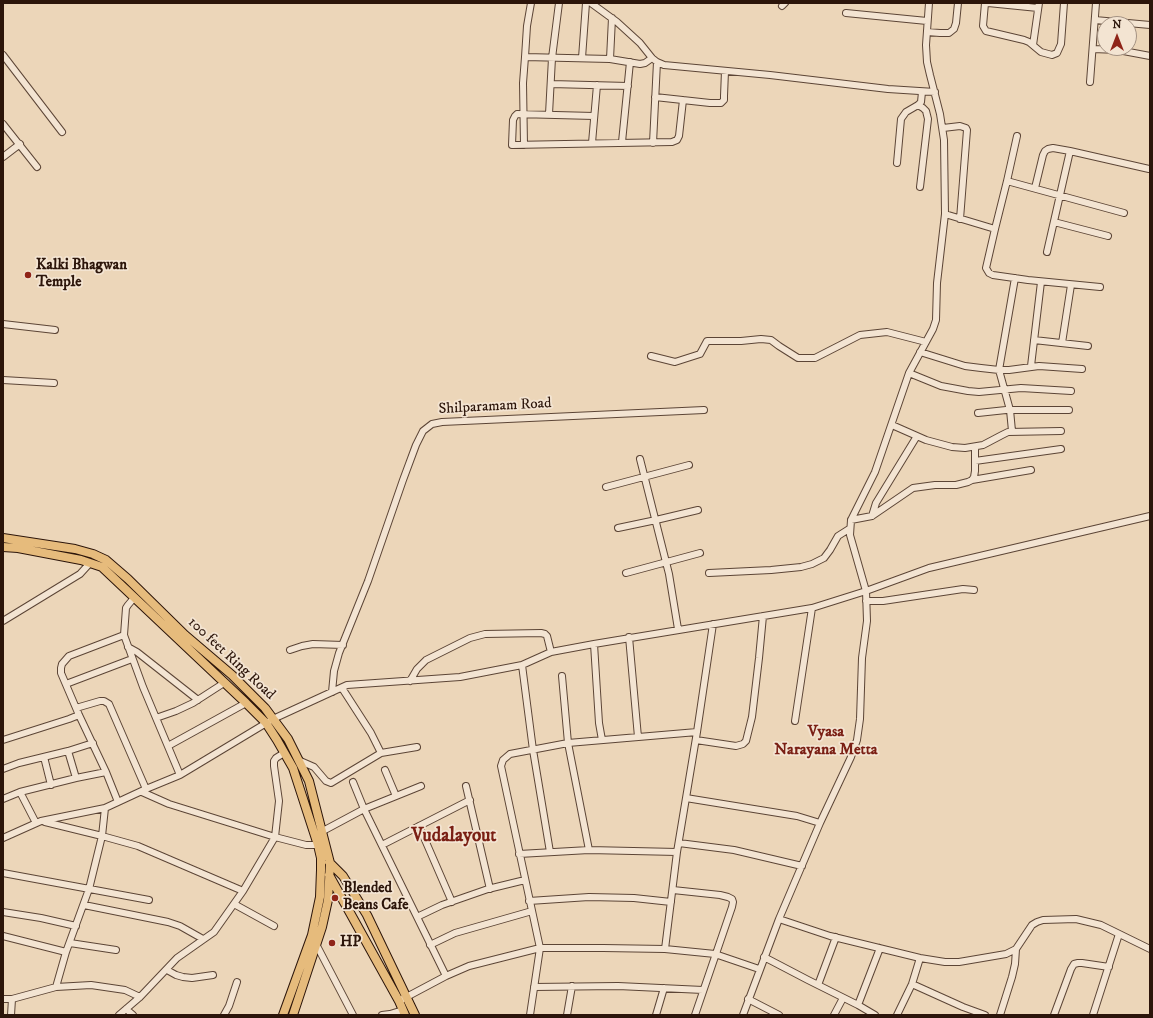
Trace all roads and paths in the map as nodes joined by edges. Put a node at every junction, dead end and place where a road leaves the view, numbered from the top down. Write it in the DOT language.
graph roads {
  1 [pos="531,3"];
  2 [pos="559,3"];
  3 [pos="586,3"];
  4 [pos="591,3"];
  5 [pos="929,3"];
  6 [pos="958,3"];
  7 [pos="986,3"];
  8 [pos="1064,3"];
  9 [pos="1096,3"];
  10 [pos="1038,6"];
  11 [pos="846,13"];
  12 [pos="612,18"];
  13 [pos="1095,20"];
  14 [pos="927,21"];
  15 [pos="1150,25"];
  16 [pos="927,32"];
  17 [pos="1033,45"];
  18 [pos="1093,49"];
  19 [pos="3,55"];
  20 [pos="1150,56"];
  21 [pos="525,57"];
  22 [pos="552,58"];
  23 [pos="582,58"];
  24 [pos="610,59"];
  25 [pos="655,60"];
  26 [pos="630,62"];
  27 [pos="725,71"];
  28 [pos="1090,82"];
  29 [pos="551,84"];
  30 [pos="597,85"];
  31 [pos="628,86"];
  32 [pos="922,92"];
  33 [pos="934,92"];
  34 [pos="655,97"];
  35 [pos="683,100"];
  36 [pos="918,105"];
  37 [pos="523,114"];
  38 [pos="550,114"];
  39 [pos="594,116"];
  40 [pos="3,124"];
  41 [pos="943,128"];
  42 [pos="62,132"];
  43 [pos="1017,136"];
  44 [pos="622,142"];
  45 [pos="592,143"];
  46 [pos="652,143"];
  47 [pos="20,144"];
  48 [pos="524,145"];
  49 [pos="1070,151"];
  50 [pos="3,157"];
  51 [pos="897,163"];
  52 [pos="37,167"];
  53 [pos="1149,169"];
  54 [pos="1007,181"];
  55 [pos="920,187"];
  56 [pos="1035,188"];
  57 [pos="1060,195"];
  58 [pos="1124,213"];
  59 [pos="945,214"];
  60 [pos="960,219"];
  61 [pos="1054,222"];
  62 [pos="995,229"];
  63 [pos="1108,236"];
  64 [pos="1047,252"];
  65 [pos="1015,278"];
  66 [pos="1041,282"];
  67 [pos="1071,285"];
  68 [pos="1100,287"];
  69 [pos="3,324"];
  70 [pos="55,330"];
  71 [pos="1034,340"];
  72 [pos="926,342"];
  73 [pos="1062,343"];
  74 [pos="1088,346"];
  75 [pos="920,352"];
  76 [pos="651,356"];
  77 [pos="1030,366"];
  78 [pos="1082,369"];
  79 [pos="999,370"];
  80 [pos="909,373"];
  81 [pos="3,380"];
  82 [pos="54,383"];
  83 [pos="1004,390"];
  84 [pos="1071,391"];
  85 [pos="704,410"];
  86 [pos="1010,410"];
  87 [pos="1069,410"];
  88 [pos="978,413"];
  89 [pos="892,425"];
  90 [pos="1061,431"];
  91 [pos="1012,432"];
  92 [pos="917,436"];
  93 [pos="975,447"];
  94 [pos="1061,449"];
  95 [pos="640,459"];
  96 [pos="975,461"];
  97 [pos="689,466"];
  98 [pos="1031,470"];
  99 [pos="645,478"];
  100 [pos="972,480"];
  101 [pos="606,488"];
  102 [pos="698,510"];
  103 [pos="872,516"];
  104 [pos="1150,516"];
  105 [pos="656,520"];
  106 [pos="850,520"];
  107 [pos="618,528"];
  108 [pos="849,529"];
  109 [pos="3,538"];
  110 [pos="3,548"];
  111 [pos="700,553"];
  112 [pos="90,563"];
  113 [pos="667,563"];
  114 [pos="626,573"];
  115 [pos="709,573"];
  116 [pos="974,590"];
  117 [pos="866,591"];
  118 [pos="134,598"];
  119 [pos="866,601"];
  120 [pos="812,608"];
  121 [pos="763,616"];
  122 [pos="3,621"];
  123 [pos="713,624"];
  124 [pos="678,629"];
  125 [pos="124,635"];
  126 [pos="629,637"];
  127 [pos="594,644"];
  128 [pos="343,645"];
  129 [pos="128,647"];
  130 [pos="290,650"];
  131 [pos="551,652"];
  132 [pos="132,659"];
  133 [pos="522,665"];
  134 [pos="562,676"];
  135 [pos="410,681"];
  136 [pos="224,683"];
  137 [pos="66,684"];
  138 [pos="342,688"];
  139 [pos="332,692"];
  140 [pos="198,700"];
  141 [pos="246,703"];
  142 [pos="76,708"];
  143 [pos="79,715"];
  144 [pos="156,718"];
  145 [pos="269,721"];
  146 [pos="795,721"];
  147 [pos="697,732"];
  148 [pos="638,737"];
  149 [pos="3,740"];
  150 [pos="602,740"];
  151 [pos="696,740"];
  152 [pos="93,743"];
  153 [pos="568,743"];
  154 [pos="168,746"];
  155 [pos="417,747"];
  156 [pos="533,750"];
  157 [pos="68,751"];
  158 [pos="284,753"];
  159 [pos="381,754"];
  160 [pos="44,757"];
  161 [pos="298,760"];
  162 [pos="3,769"];
  163 [pos="385,770"];
  164 [pos="106,772"];
  165 [pos="180,775"];
  166 [pos="76,778"];
  167 [pos="353,782"];
  168 [pos="51,785"];
  169 [pos="421,786"];
  170 [pos="466,786"];
  171 [pos="144,790"];
  172 [pos="20,792"];
  173 [pos="396,796"];
  174 [pos="686,798"];
  175 [pos="3,799"];
  176 [pos="470,800"];
  177 [pos="118,802"];
  178 [pos="105,808"];
  179 [pos="364,809"];
  180 [pos="39,822"];
  181 [pos="820,823"];
  182 [pos="419,826"];
  183 [pos="321,832"];
  184 [pos="102,836"];
  185 [pos="275,837"];
  186 [pos="3,838"];
  187 [pos="679,844"];
  188 [pos="318,845"];
  189 [pos="382,846"];
  190 [pos="589,850"];
  191 [pos="550,852"];
  192 [pos="677,852"];
  193 [pos="519,854"];
  194 [pos="321,858"];
  195 [pos="330,863"];
  196 [pos="802,866"];
  197 [pos="321,870"];
  198 [pos="3,873"];
  199 [pos="330,876"];
  200 [pos="525,880"];
  201 [pos="89,889"];
  202 [pos="490,889"];
  203 [pos="673,890"];
  204 [pos="243,891"];
  205 [pos="149,900"];
  206 [pos="529,901"];
  207 [pos="452,902"];
  208 [pos="671,902"];
  209 [pos="234,904"];
  210 [pos="84,905"];
  211 [pos="532,911"];
  212 [pos="3,912"];
  213 [pos="417,917"];
  214 [pos="779,919"];
  215 [pos="76,926"];
  216 [pos="274,926"];
  217 [pos="1119,934"];
  218 [pos="3,936"];
  219 [pos="836,937"];
  220 [pos="203,939"];
  221 [pos="70,943"];
  222 [pos="316,944"];
  223 [pos="430,945"];
  224 [pos="540,948"];
  225 [pos="880,948"];
  226 [pos="665,949"];
  227 [pos="1016,949"];
  228 [pos="1150,949"];
  229 [pos="116,950"];
  230 [pos="66,952"];
  231 [pos="715,954"];
  232 [pos="764,957"];
  233 [pos="920,958"];
  234 [pos="1109,967"];
  235 [pos="759,969"];
  236 [pos="166,970"];
  237 [pos="213,975"];
  238 [pos="446,976"];
  239 [pos="237,982"];
  240 [pos="912,984"];
  241 [pos="818,985"];
  242 [pos="534,986"];
  243 [pos="572,986"];
  244 [pos="56,987"];
  245 [pos="664,988"];
  246 [pos="703,990"];
  247 [pos="140,996"];
  248 [pos="12,998"];
  249 [pos="843,998"];
  250 [pos="3,999"];
  251 [pos="403,999"];
  252 [pos="748,999"];
  253 [pos="858,1005"];
  254 [pos="126,1009"];
  255 [pos="404,1012"];
  256 [pos="11,1015"];
  257 [pos="119,1015"];
  258 [pos="133,1015"];
  259 [pos="224,1015"];
  260 [pos="283,1015"];
  261 [pos="293,1015"];
  262 [pos="353,1015"];
  263 [pos="382,1015"];
  264 [pos="415,1015"];
  265 [pos="530,1015"];
  266 [pos="567,1015"];
  267 [pos="656,1015"];
  268 [pos="695,1015"];
  269 [pos="743,1015"];
  270 [pos="779,1015"];
  271 [pos="834,1015"];
  272 [pos="875,1015"];
  273 [pos="897,1015"];
  274 [pos="985,1015"];
  275 [pos="1000,1015"];
  276 [pos="1054,1015"];
  277 [pos="1093,1015"];
  1 -- 21 [label="street"];
  2 -- 22 [label="street"];
  3 -- 23 [label="street"];
  4 -- 12 [label="street"];
  5 -- 14 [label="street"];
  6 -- 16 [label="street"];
  7 -- 10 [label="street"];
  7 -- 17 [label="street"];
  8 -- 17 [label="street"];
  9 -- 13 [label="street"];
  10 -- 17 [label="street"];
  11 -- 14 [label="street"];
  12 -- 24 [label="street"];
  12 -- 25 [label="street"];
  13 -- 15 [label="street"];
  13 -- 18 [label="street"];
  14 -- 16 [label="street"];
  16 -- 33 [label="street"];
  18 -- 20 [label="street"];
  18 -- 28 [label="street"];
  19 -- 42 [label="street"];
  21 -- 22 [label="street"];
  21 -- 37 [label="street"];
  22 -- 23 [label="street"];
  22 -- 29 [label="street"];
  23 -- 24 [label="street"];
  24 -- 26 [label="street"];
  25 -- 26 [label="street"];
  25 -- 27 [label="street"];
  25 -- 34 [label="street"];
  26 -- 31 [label="street"];
  27 -- 32 [label="street"];
  27 -- 35 [label="street"];
  29 -- 30 [label="street"];
  29 -- 38 [label="street"];
  30 -- 31 [label="street"];
  30 -- 39 [label="street"];
  31 -- 44 [label="street"];
  32 -- 33 [label="street"];
  32 -- 36 [label="street"];
  33 -- 41 [label="street"];
  34 -- 35 [label="street"];
  34 -- 46 [label="street"];
  35 -- 46 [label="street"];
  36 -- 51 [label="street"];
  36 -- 55 [label="street"];
  37 -- 38 [label="street"];
  37 -- 48 [label="street"];
  37 -- 48 [label="street"];
  38 -- 39 [label="street"];
  39 -- 45 [label="street"];
  40 -- 47 [label="street"];
  41 -- 59 [label="street"];
  41 -- 60 [label="street"];
  43 -- 54 [label="street"];
  44 -- 45 [label="street"];
  44 -- 46 [label="street"];
  45 -- 48 [label="street"];
  47 -- 50 [label="street"];
  47 -- 52 [label="street"];
  49 -- 53 [label="street"];
  49 -- 56 [label="street"];
  49 -- 57 [label="street"];
  54 -- 56 [label="street"];
  54 -- 62 [label="street"];
  56 -- 57 [label="street"];
  57 -- 58 [label="street"];
  57 -- 61 [label="street"];
  59 -- 60 [label="street"];
  59 -- 72 [label="street"];
  60 -- 62 [label="street"];
  61 -- 63 [label="street"];
  61 -- 64 [label="street"];
  62 -- 65 [label="street"];
  65 -- 66 [label="street"];
  65 -- 79 [label="street"];
  66 -- 67 [label="street"];
  66 -- 71 [label="street"];
  67 -- 68 [label="street"];
  67 -- 73 [label="street"];
  69 -- 70 [label="street"];
  71 -- 73 [label="street"];
  71 -- 77 [label="street"];
  72 -- 75 [label="street"];
  72 -- 76 [label="street"];
  73 -- 74 [label="street"];
  75 -- 79 [label="street"];
  75 -- 80 [label="street"];
  77 -- 78 [label="street"];
  77 -- 79 [label="street"];
  79 -- 83 [label="street"];
  80 -- 83 [label="street"];
  80 -- 89 [label="street"];
  81 -- 82 [label="street"];
  83 -- 84 [label="street"];
  83 -- 86 [label="street"];
  85 -- 128 [label="street, Shilparamam Road"];
  86 -- 87 [label="street"];
  86 -- 88 [label="street"];
  86 -- 91 [label="street"];
  89 -- 92 [label="street"];
  89 -- 106 [label="street"];
  90 -- 91 [label="street"];
  91 -- 93 [label="street"];
  92 -- 93 [label="street"];
  92 -- 103 [label="street"];
  93 -- 96 [label="street"];
  94 -- 96 [label="street"];
  95 -- 99 [label="street"];
  96 -- 100 [label="street"];
  97 -- 99 [label="street"];
  98 -- 100 [label="street"];
  99 -- 101 [label="street"];
  99 -- 105 [label="street"];
  100 -- 103 [label="street"];
  102 -- 105 [label="street"];
  103 -- 106 [label="street"];
  104 -- 117 [label="street"];
  105 -- 107 [label="street"];
  105 -- 113 [label="street"];
  106 -- 108 [label="street"];
  108 -- 115 [label="street"];
  108 -- 117 [label="street"];
  109 -- 145 [label="main road, 100 feet Ring Road"];
  110 -- 112 [label="main road, 100 feet Ring Road"];
  111 -- 113 [label="street"];
  112 -- 118 [label="main road, 100 feet Ring Road"];
  112 -- 122 [label="street"];
  113 -- 114 [label="street"];
  113 -- 124 [label="street"];
  116 -- 119 [label="street"];
  117 -- 119 [label="street"];
  117 -- 120 [label="street"];
  118 -- 125 [label="street"];
  118 -- 136 [label="main road, 100 feet Ring Road"];
  119 -- 181 [label="street"];
  120 -- 121 [label="street"];
  120 -- 146 [label="street"];
  121 -- 123 [label="street"];
  121 -- 151 [label="street"];
  123 -- 124 [label="street"];
  123 -- 147 [label="street"];
  124 -- 126 [label="street"];
  125 -- 129 [label="street"];
  125 -- 137 [label="street"];
  126 -- 127 [label="street"];
  126 -- 148 [label="street"];
  127 -- 131 [label="street"];
  127 -- 150 [label="street"];
  128 -- 130 [label="street"];
  128 -- 139 [label="street, Shilparamam Road"];
  129 -- 132 [label="street"];
  129 -- 140 [label="street"];
  131 -- 133 [label="street"];
  131 -- 135 [label="street"];
  132 -- 137 [label="street"];
  132 -- 144 [label="street"];
  133 -- 135 [label="street"];
  133 -- 156 [label="street"];
  134 -- 153 [label="street"];
  135 -- 138 [label="street"];
  136 -- 140 [label="street"];
  136 -- 141 [label="main road, 100 feet Ring Road"];
  137 -- 142 [label="street"];
  138 -- 139 [label="street"];
  138 -- 159 [label="street"];
  139 -- 145 [label="street"];
  140 -- 144 [label="street"];
  141 -- 145 [label="main road, 100 feet Ring Road"];
  141 -- 154 [label="street"];
  142 -- 143 [label="street"];
  142 -- 171 [label="street"];
  143 -- 149 [label="street"];
  143 -- 152 [label="street"];
  144 -- 154 [label="street"];
  145 -- 158 [label="main road, 100 feet Ring Road"];
  145 -- 161 [label="main road, 100 feet Ring Road"];
  145 -- 165 [label="street"];
  147 -- 148 [label="street"];
  147 -- 151 [label="street"];
  148 -- 150 [label="street"];
  150 -- 153 [label="street"];
  151 -- 174 [label="street"];
  152 -- 157 [label="street"];
  152 -- 164 [label="street"];
  153 -- 156 [label="street"];
  153 -- 190 [label="street"];
  154 -- 165 [label="street"];
  155 -- 159 [label="street"];
  156 -- 191 [label="street"];
  156 -- 193 [label="street"];
  157 -- 160 [label="street"];
  157 -- 166 [label="street"];
  158 -- 185 [label="street"];
  158 -- 188 [label="main road, 100 feet Ring Road"];
  159 -- 161 [label="street"];
  160 -- 162 [label="street"];
  160 -- 168 [label="street"];
  161 -- 183 [label="main road, 100 feet Ring Road"];
  163 -- 173 [label="street"];
  164 -- 166 [label="street"];
  164 -- 177 [label="street"];
  165 -- 171 [label="street"];
  166 -- 168 [label="street"];
  167 -- 179 [label="street"];
  168 -- 172 [label="street"];
  169 -- 173 [label="street"];
  170 -- 176 [label="street"];
  171 -- 177 [label="street"];
  171 -- 185 [label="street"];
  172 -- 175 [label="street"];
  172 -- 180 [label="street"];
  173 -- 179 [label="street"];
  174 -- 181 [label="street"];
  174 -- 187 [label="street"];
  176 -- 182 [label="street"];
  176 -- 202 [label="street"];
  177 -- 178 [label="street"];
  178 -- 180 [label="street"];
  178 -- 184 [label="street"];
  179 -- 183 [label="street"];
  179 -- 189 [label="street"];
  180 -- 184 [label="street"];
  180 -- 186 [label="street"];
  181 -- 196 [label="street"];
  182 -- 189 [label="street"];
  182 -- 207 [label="street"];
  183 -- 195 [label="main road, 100 feet Ring Road"];
  184 -- 201 [label="street"];
  184 -- 204 [label="street"];
  185 -- 188 [label="street"];
  185 -- 204 [label="street"];
  187 -- 192 [label="street"];
  187 -- 196 [label="street"];
  188 -- 194 [label="main road, 100 feet Ring Road"];
  189 -- 213 [label="street"];
  190 -- 191 [label="street"];
  190 -- 192 [label="street"];
  191 -- 193 [label="street"];
  192 -- 203 [label="street"];
  193 -- 200 [label="street"];
  194 -- 195 [label="main road"];
  194 -- 197 [label="main road, 100 feet Ring Road"];
  195 -- 199 [label="main road, 100 feet Ring Road"];
  195 -- 251 [label="main road"];
  196 -- 214 [label="street"];
  197 -- 199 [label="main road"];
  197 -- 260 [label="main road, 100 feet Ring Road"];
  198 -- 201 [label="street"];
  199 -- 222 [label="main road, 100 feet Ring Road"];
  199 -- 251 [label="main road"];
  200 -- 202 [label="street"];
  200 -- 206 [label="street"];
  201 -- 205 [label="street"];
  201 -- 210 [label="street"];
  202 -- 207 [label="street"];
  203 -- 208 [label="street"];
  203 -- 231 [label="street"];
  204 -- 209 [label="street"];
  206 -- 208 [label="street"];
  206 -- 211 [label="street"];
  207 -- 213 [label="street"];
  208 -- 226 [label="street"];
  209 -- 216 [label="street"];
  209 -- 220 [label="street"];
  210 -- 215 [label="street"];
  210 -- 220 [label="street"];
  211 -- 223 [label="street"];
  211 -- 224 [label="street"];
  212 -- 215 [label="street"];
  213 -- 223 [label="street"];
  214 -- 219 [label="street"];
  214 -- 232 [label="street"];
  215 -- 221 [label="street"];
  217 -- 227 [label="street"];
  217 -- 228 [label="street"];
  217 -- 234 [label="street"];
  218 -- 230 [label="street"];
  219 -- 225 [label="street"];
  219 -- 241 [label="street"];
  220 -- 236 [label="street"];
  221 -- 229 [label="street"];
  221 -- 230 [label="street"];
  222 -- 261 [label="main road, 100 feet Ring Road"];
  222 -- 262 [label="street"];
  223 -- 238 [label="street"];
  224 -- 226 [label="street"];
  224 -- 238 [label="street"];
  224 -- 242 [label="street"];
  225 -- 233 [label="street"];
  225 -- 253 [label="street"];
  226 -- 231 [label="street"];
  227 -- 233 [label="street"];
  227 -- 275 [label="street"];
  230 -- 244 [label="street"];
  231 -- 235 [label="street"];
  231 -- 246 [label="street"];
  232 -- 235 [label="street"];
  232 -- 241 [label="street"];
  233 -- 240 [label="street"];
  234 -- 276 [label="street"];
  234 -- 277 [label="street"];
  235 -- 252 [label="street"];
  236 -- 237 [label="street"];
  236 -- 247 [label="street"];
  238 -- 251 [label="street"];
  239 -- 259 [label="street"];
  240 -- 273 [label="street"];
  240 -- 274 [label="street"];
  241 -- 249 [label="street"];
  242 -- 243 [label="street"];
  242 -- 265 [label="street"];
  243 -- 245 [label="street"];
  243 -- 266 [label="street"];
  244 -- 247 [label="street"];
  244 -- 248 [label="street"];
  245 -- 246 [label="street"];
  245 -- 267 [label="street"];
  246 -- 268 [label="street"];
  247 -- 254 [label="street"];
  248 -- 250 [label="street"];
  248 -- 256 [label="street"];
  249 -- 253 [label="street"];
  249 -- 271 [label="street"];
  251 -- 255 [label="main road"];
  251 -- 264 [label="main road"];
  252 -- 269 [label="street"];
  252 -- 270 [label="street"];
  253 -- 272 [label="street"];
  254 -- 257 [label="street"];
  254 -- 258 [label="street"];
  255 -- 263 [label="street"];
}
